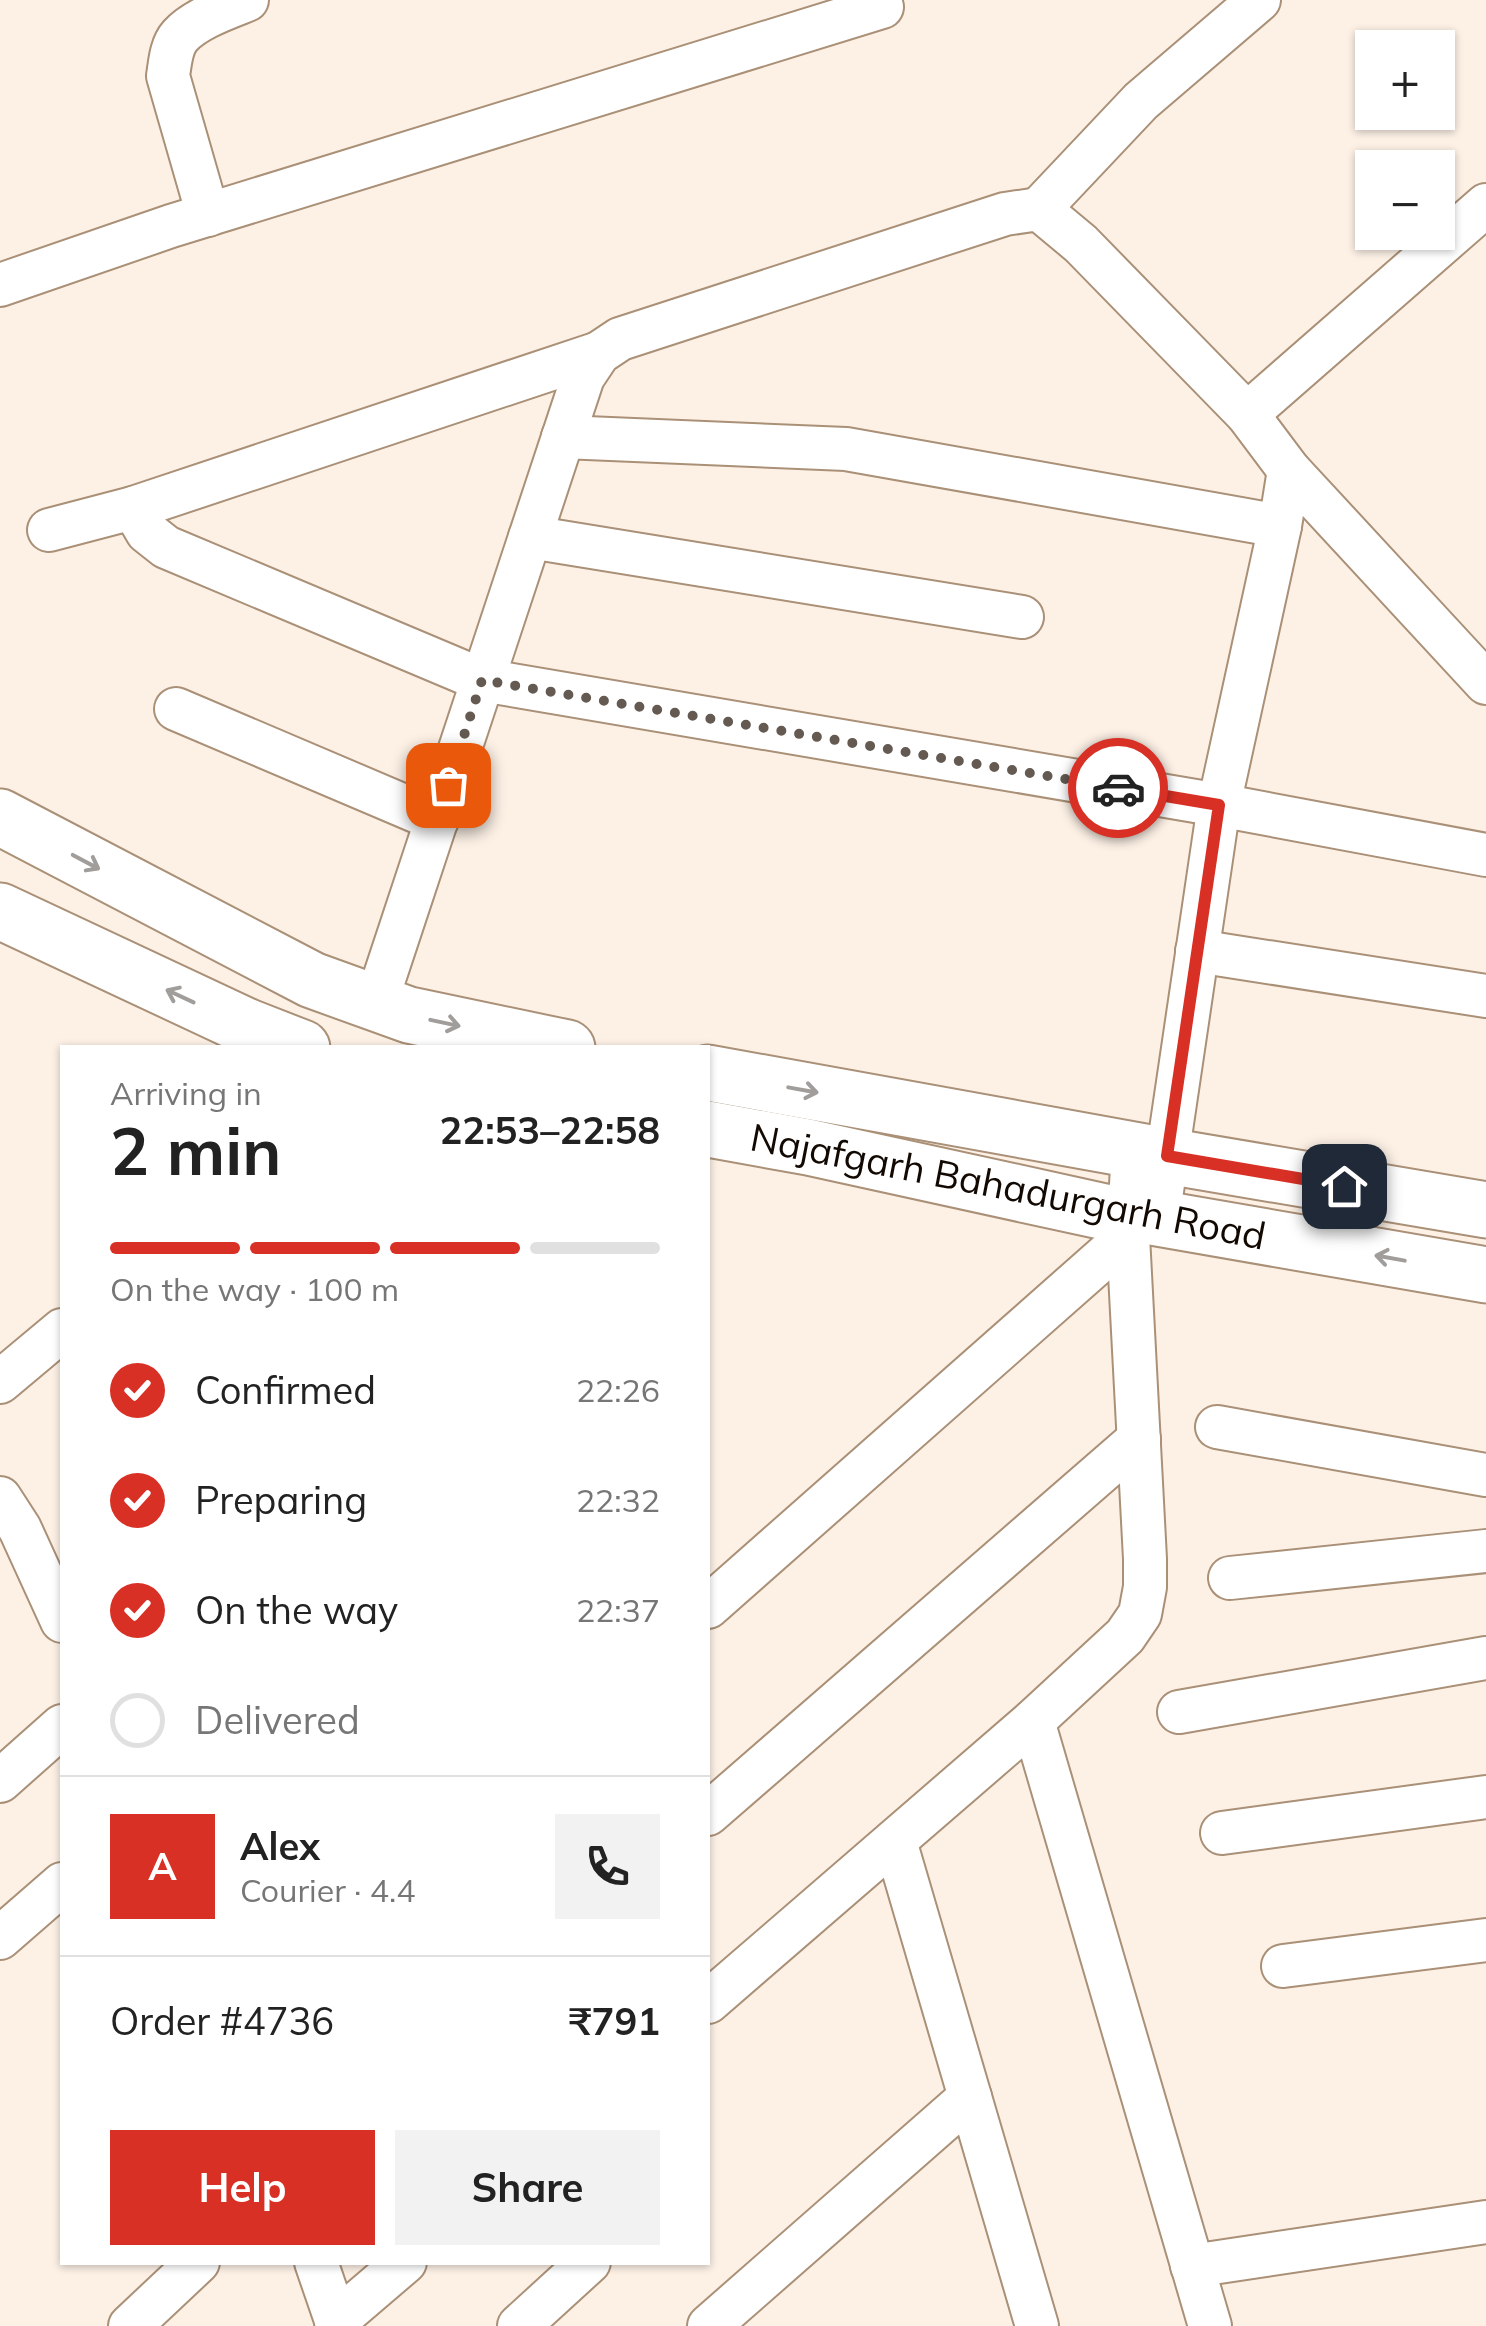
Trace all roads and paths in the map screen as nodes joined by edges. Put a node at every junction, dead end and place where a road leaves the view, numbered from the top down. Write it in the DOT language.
graph roads {
  1 [pos="247,0"];
  2 [pos="1259,0"];
  3 [pos="882,7"];
  4 [pos="1486,205"];
  5 [pos="1040,209"];
  6 [pos="208,215"];
  7 [pos="0,285"];
  8 [pos="599,353"];
  9 [pos="1247,414"];
  10 [pos="563,437"];
  11 [pos="1289,470"];
  12 [pos="133,508"];
  13 [pos="1280,526"];
  14 [pos="49,530"];
  15 [pos="530,537"];
  16 [pos="1022,617"];
  17 [pos="482,680"];
  18 [pos="1486,683"];
  19 [pos="176,708"];
  20 [pos="1219,805"];
  21 [pos="0,817"];
  22 [pos="437,820"];
  23 [pos="1486,855"];
  24 [pos="0,911"];
  25 [pos="1198,951"];
  26 [pos="1486,996"];
  27 [pos="376,1003"];
  28 [pos="245,1037"];
  29 [pos="286,1045"];
  30 [pos="553,1045"];
  31 [pos="710,1073"];
  32 [pos="710,1129"];
  33 [pos="1150,1153"];
  34 [pos="1486,1210"];
  35 [pos="1138,1222"];
  36 [pos="1486,1275"];
  37 [pos="60,1332"];
  38 [pos="0,1382"];
  39 [pos="1217,1427"];
  40 [pos="1139,1439"];
  41 [pos="1486,1474"];
  42 [pos="7,1525"];
  43 [pos="1486,1551"];
  44 [pos="1230,1578"];
  45 [pos="710,1606"];
  46 [pos="60,1618"];
  47 [pos="1486,1658"];
  48 [pos="1179,1712"];
  49 [pos="1033,1721"];
  50 [pos="60,1728"];
  51 [pos="0,1780"];
  52 [pos="1486,1797"];
  53 [pos="710,1812"];
  54 [pos="1222,1833"];
  55 [pos="895,1841"];
  56 [pos="60,1886"];
  57 [pos="0,1938"];
  58 [pos="1486,1940"];
  59 [pos="1284,1966"];
  60 [pos="710,2000"];
  61 [pos="970,2096"];
  62 [pos="1486,2222"];
  63 [pos="195,2265"];
  64 [pos="317,2265"];
  65 [pos="402,2265"];
  66 [pos="586,2265"];
  67 [pos="1192,2266"];
  68 [pos="337,2324"];
  69 [pos="130,2326"];
  70 [pos="519,2326"];
  71 [pos="709,2326"];
  72 [pos="1037,2326"];
  73 [pos="1210,2326"];
  1 -- 6 [label="street"];
  2 -- 5 [label="street"];
  3 -- 6 [label="street"];
  4 -- 9 [label="street"];
  5 -- 8 [label="street"];
  5 -- 9 [label="street"];
  6 -- 7 [label="street"];
  8 -- 10 [label="street"];
  8 -- 12 [label="street"];
  9 -- 11 [label="street"];
  10 -- 13 [label="street"];
  10 -- 15 [label="street"];
  11 -- 13 [label="street"];
  11 -- 18 [label="street"];
  12 -- 14 [label="street"];
  12 -- 17 [label="street"];
  13 -- 20 [label="street"];
  15 -- 16 [label="street"];
  15 -- 17 [label="street"];
  17 -- 20 [label="street"];
  17 -- 22 [label="street"];
  19 -- 22 [label="street"];
  20 -- 23 [label="street"];
  20 -- 25 [label="street"];
  21 -- 27 [label="main road, one-way"];
  22 -- 27 [label="street"];
  28 -- 24 [label="main road, one-way"];
  25 -- 26 [label="street"];
  25 -- 33 [label="street"];
  27 -- 30 [label="main road, one-way"];
  28 -- 29 [label="main road"];
  31 -- 33 [label="main road, Najafgarh Bahadurgarh Road, one-way"];
  32 -- 35 [label="main road, Najafgarh Bahadurgarh Road"];
  33 -- 34 [label="main road, Najafgarh Bahadurgarh Road"];
  33 -- 35 [label="street"];
  36 -- 35 [label="main road, Najafgarh Bahadurgarh Road, one-way"];
  35 -- 40 [label="street"];
  35 -- 45 [label="street"];
  37 -- 38 [label="street"];
  39 -- 41 [label="street"];
  40 -- 49 [label="street"];
  40 -- 53 [label="street"];
  42 -- 46 [label="street"];
  43 -- 44 [label="street"];
  47 -- 48 [label="street"];
  49 -- 55 [label="street"];
  49 -- 67 [label="street"];
  50 -- 51 [label="street"];
  52 -- 54 [label="street"];
  55 -- 60 [label="street"];
  55 -- 61 [label="street"];
  56 -- 57 [label="street"];
  58 -- 59 [label="street"];
  61 -- 71 [label="street"];
  61 -- 72 [label="street"];
  62 -- 67 [label="street"];
  63 -- 69 [label="street"];
  64 -- 68 [label="street"];
  65 -- 68 [label="street"];
  66 -- 70 [label="street"];
  67 -- 73 [label="street"];
}
